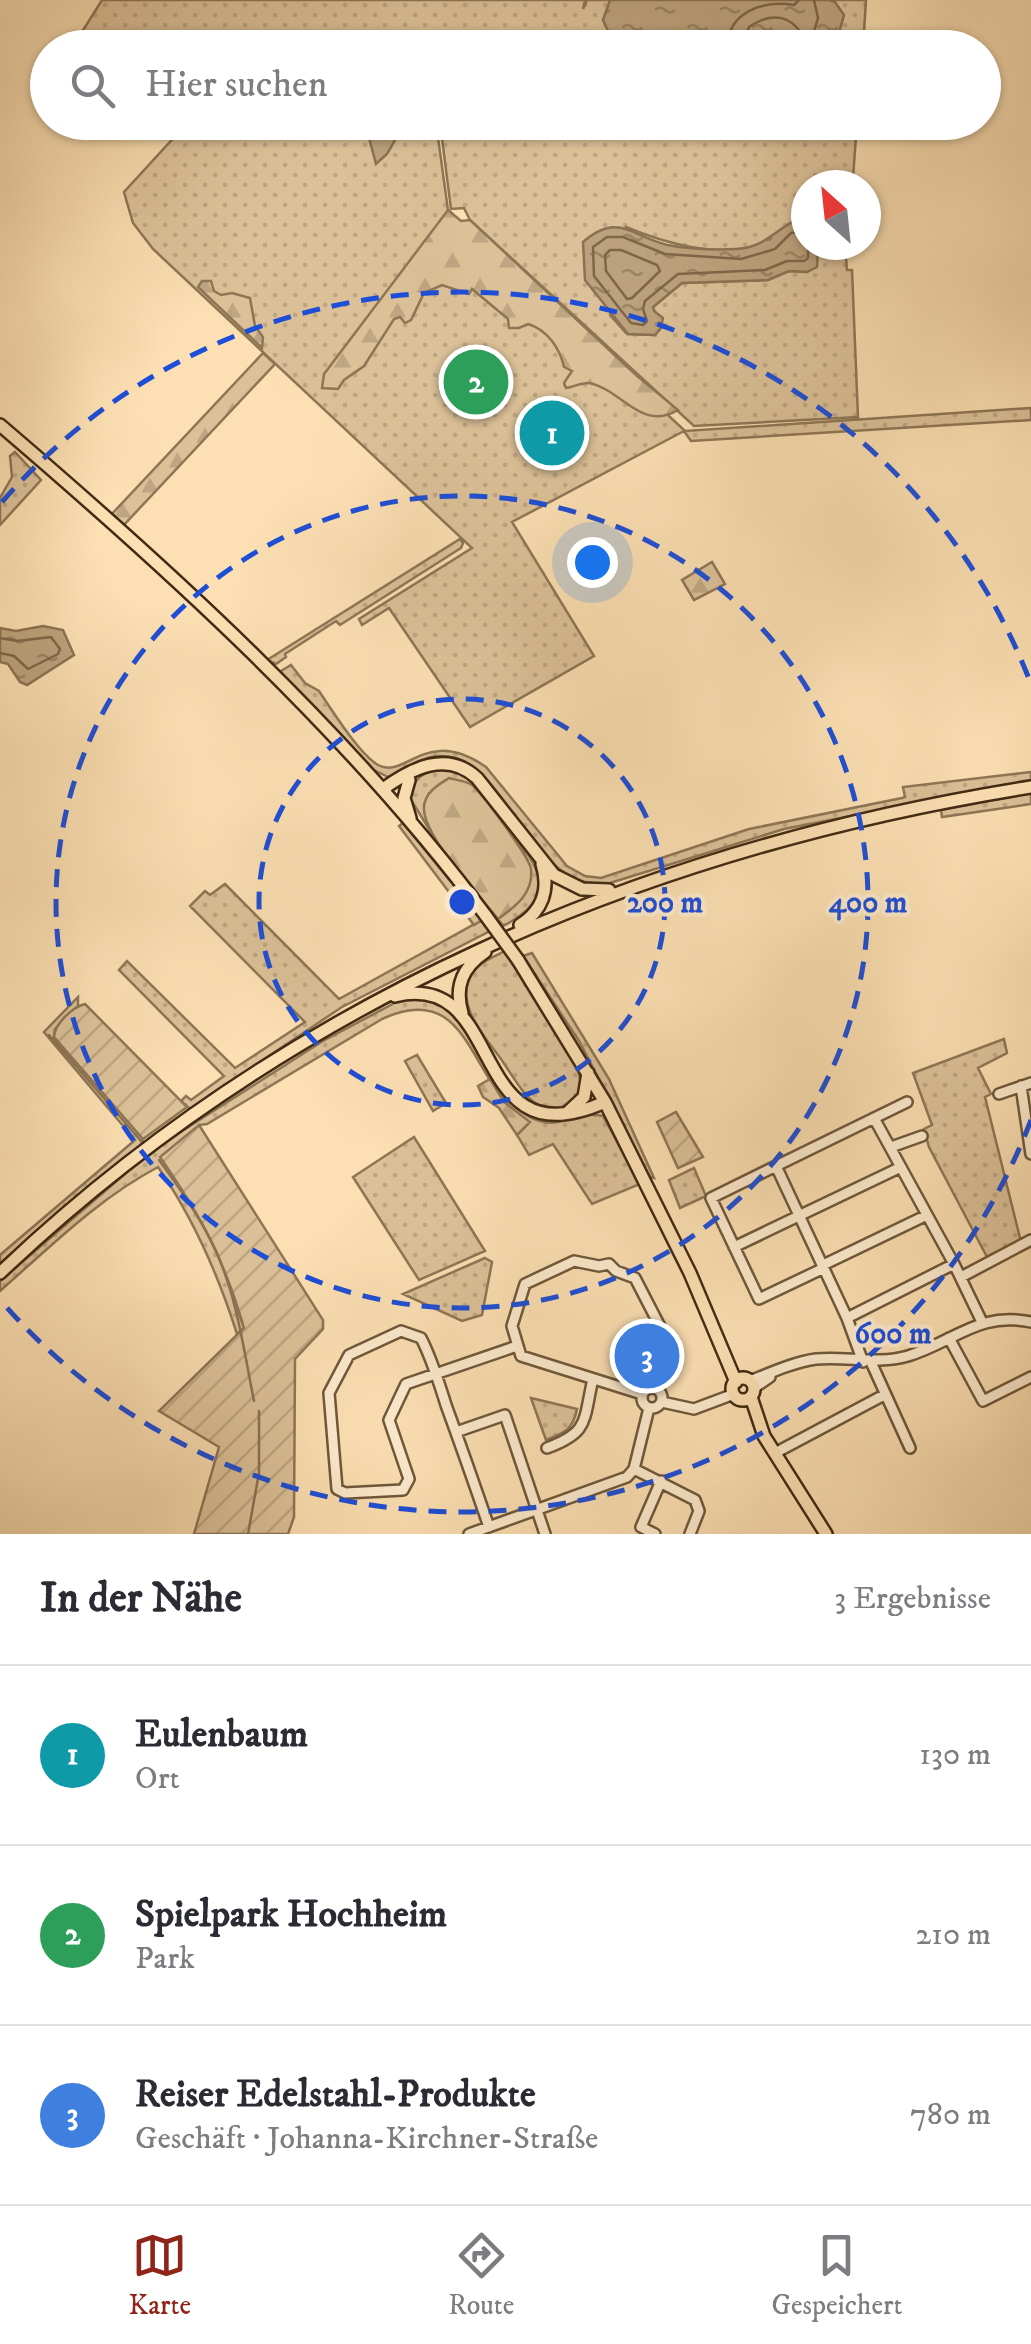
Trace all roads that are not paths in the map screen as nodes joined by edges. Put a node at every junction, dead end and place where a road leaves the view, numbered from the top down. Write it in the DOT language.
graph roads {
  1 [pos="0,425"];
  2 [pos="418,769"];
  3 [pos="409,780"];
  4 [pos="1031,788"];
  5 [pos="384,789"];
  6 [pos="414,826"];
  7 [pos="538,856"];
  8 [pos="623,889"];
  9 [pos="509,935"];
  10 [pos="494,942"];
  11 [pos="376,1000"];
  12 [pos="465,1019"];
  13 [pos="586,1070"];
  14 [pos="1026,1085"];
  15 [pos="999,1094"];
  16 [pos="604,1100"];
  17 [pos="907,1102"];
  18 [pos="578,1105"];
  19 [pos="565,1113"];
  20 [pos="874,1118"];
  21 [pos="922,1136"];
  22 [pos="891,1147"];
  23 [pos="1031,1154"];
  24 [pos="776,1166"];
  25 [pos="902,1167"];
  26 [pos="927,1214"];
  27 [pos="800,1215"];
  28 [pos="1031,1240"];
  29 [pos="734,1247"];
  30 [pos="954,1264"];
  31 [pos="824,1266"];
  32 [pos="0,1273"];
  33 [pos="961,1277"];
  34 [pos="846,1318"];
  35 [pos="982,1322"];
  36 [pos="1031,1322"];
  37 [pos="949,1338"];
  38 [pos="517,1346"];
  39 [pos="867,1362"];
  40 [pos="435,1372"];
  41 [pos="1031,1377"];
  42 [pos="593,1380"];
  43 [pos="656,1388"];
  44 [pos="744,1388"];
  45 [pos="642,1394"];
  46 [pos="884,1395"];
  47 [pos="662,1402"];
  48 [pos="650,1408"];
  49 [pos="456,1432"];
  50 [pos="547,1448"];
  51 [pos="910,1448"];
  52 [pos="775,1454"];
  53 [pos="634,1469"];
  54 [pos="660,1481"];
  55 [pos="537,1511"];
  56 [pos="480,1531"];
  57 [pos="545,1534"];
  58 [pos="655,1534"];
  59 [pos="690,1534"];
  60 [pos="826,1534"];
  1 -- 5 [label="main road"];
  2 -- 3 [label="main road"];
  2 -- 5 [label="main road"];
  2 -- 7 [label="main road"];
  3 -- 5 [label="main road"];
  3 -- 6 [label="main road"];
  4 -- 8 [label="main road"];
  5 -- 6 [label="main road"];
  6 -- 13 [label="main road, bridge"];
  7 -- 8 [label="main road"];
  7 -- 10 [label="main road"];
  8 -- 9 [label="main road"];
  9 -- 10 [label="main road"];
  9 -- 12 [label="main road"];
  10 -- 11 [label="main road"];
  11 -- 12 [label="main road"];
  11 -- 32 [label="main road"];
  12 -- 19 [label="main road"];
  13 -- 16 [label="main road"];
  13 -- 18 [label="main road"];
  14 -- 15 [label="street"];
  14 -- 23 [label="street"];
  16 -- 18 [label="main road"];
  16 -- 19 [label="main road"];
  16 -- 44 [label="main road"];
  17 -- 20 [label="street"];
  18 -- 19 [label="main road"];
  20 -- 22 [label="street"];
  20 -- 24 [label="street"];
  21 -- 22 [label="street"];
  22 -- 25 [label="street"];
  24 -- 27 [label="street"];
  24 -- 29 [label="street"];
  25 -- 26 [label="street"];
  25 -- 27 [label="street"];
  26 -- 30 [label="street"];
  26 -- 31 [label="street"];
  27 -- 29 [label="street"];
  27 -- 31 [label="street"];
  28 -- 33 [label="street"];
  29 -- 31 [label="street"];
  30 -- 33 [label="street"];
  30 -- 34 [label="street"];
  31 -- 34 [label="street"];
  33 -- 35 [label="street"];
  34 -- 39 [label="street"];
  35 -- 36 [label="street"];
  35 -- 37 [label="street"];
  37 -- 39 [label="street"];
  37 -- 41 [label="street"];
  38 -- 40 [label="street"];
  38 -- 42 [label="street"];
  38 -- 43 [label="street"];
  39 -- 44 [label="street"];
  39 -- 46 [label="street"];
  40 -- 40 [label="street"];
  40 -- 49 [label="street"];
  42 -- 45 [label="street"];
  42 -- 50 [label="street"];
  43 -- 45 [label="street"];
  43 -- 47 [label="street"];
  44 -- 47 [label="street"];
  44 -- 52 [label="main road"];
  45 -- 48 [label="street"];
  46 -- 51 [label="street"];
  46 -- 52 [label="street"];
  47 -- 48 [label="street"];
  48 -- 53 [label="street"];
  49 -- 55 [label="street"];
  49 -- 56 [label="street"];
  52 -- 60 [label="main road"];
  53 -- 54 [label="street"];
  53 -- 55 [label="street"];
  54 -- 58 [label="street"];
  54 -- 59 [label="street"];
  55 -- 56 [label="street"];
  55 -- 57 [label="street"];
}
